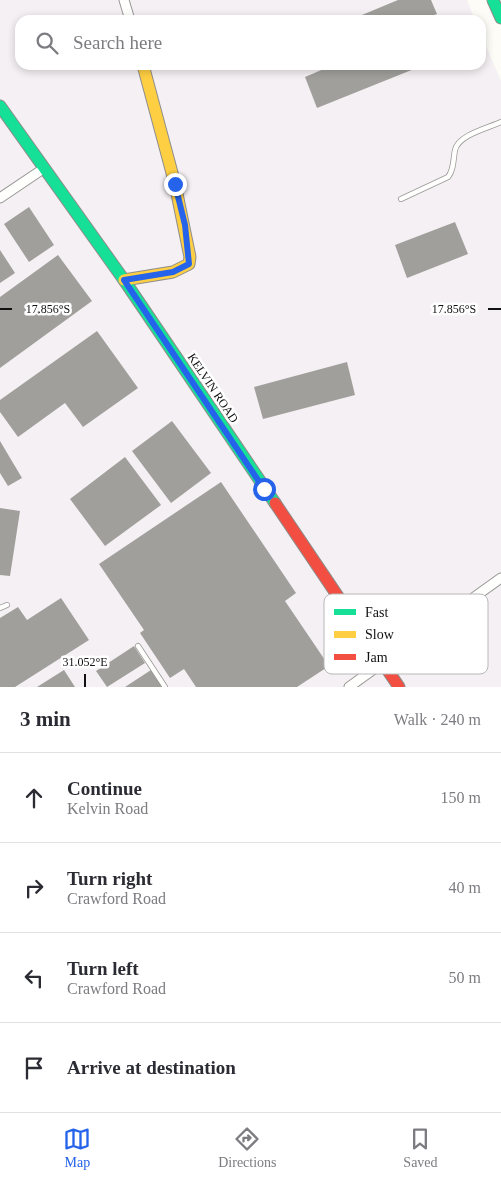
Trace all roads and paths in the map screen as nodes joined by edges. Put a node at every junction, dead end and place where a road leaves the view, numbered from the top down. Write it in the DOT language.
graph roads {
  1 [pos="124,0"];
  2 [pos="494,0"];
  3 [pos="500,14"];
  4 [pos="128,15"];
  5 [pos="144,70"];
  6 [pos="0,106"];
  7 [pos="501,122"];
  8 [pos="43,169"];
  9 [pos="0,198"];
  10 [pos="401,199"];
  11 [pos="124,280"];
  12 [pos="501,578"];
  13 [pos="336,594"];
  14 [pos="479,594"];
  15 [pos="7,605"];
  16 [pos="0,608"];
  17 [pos="138,646"];
  18 [pos="367,674"];
  19 [pos="390,674"];
  20 [pos="165,687"];
  21 [pos="349,687"];
  22 [pos="399,687"];
  1 -- 4 [label="street"];
  2 -- 3 [label="street"];
  5 -- 11 [label="street"];
  6 -- 8 [label="street, KELVIN ROAD"];
  7 -- 10 [label="lane"];
  8 -- 9 [label="street"];
  8 -- 11 [label="street, KELVIN ROAD"];
  11 -- 13 [label="street, KELVIN ROAD"];
  12 -- 14 [label="street"];
  15 -- 16 [label="lane"];
  17 -- 20 [label="lane"];
  18 -- 21 [label="street"];
  19 -- 22 [label="street, KELVIN ROAD"];
}
